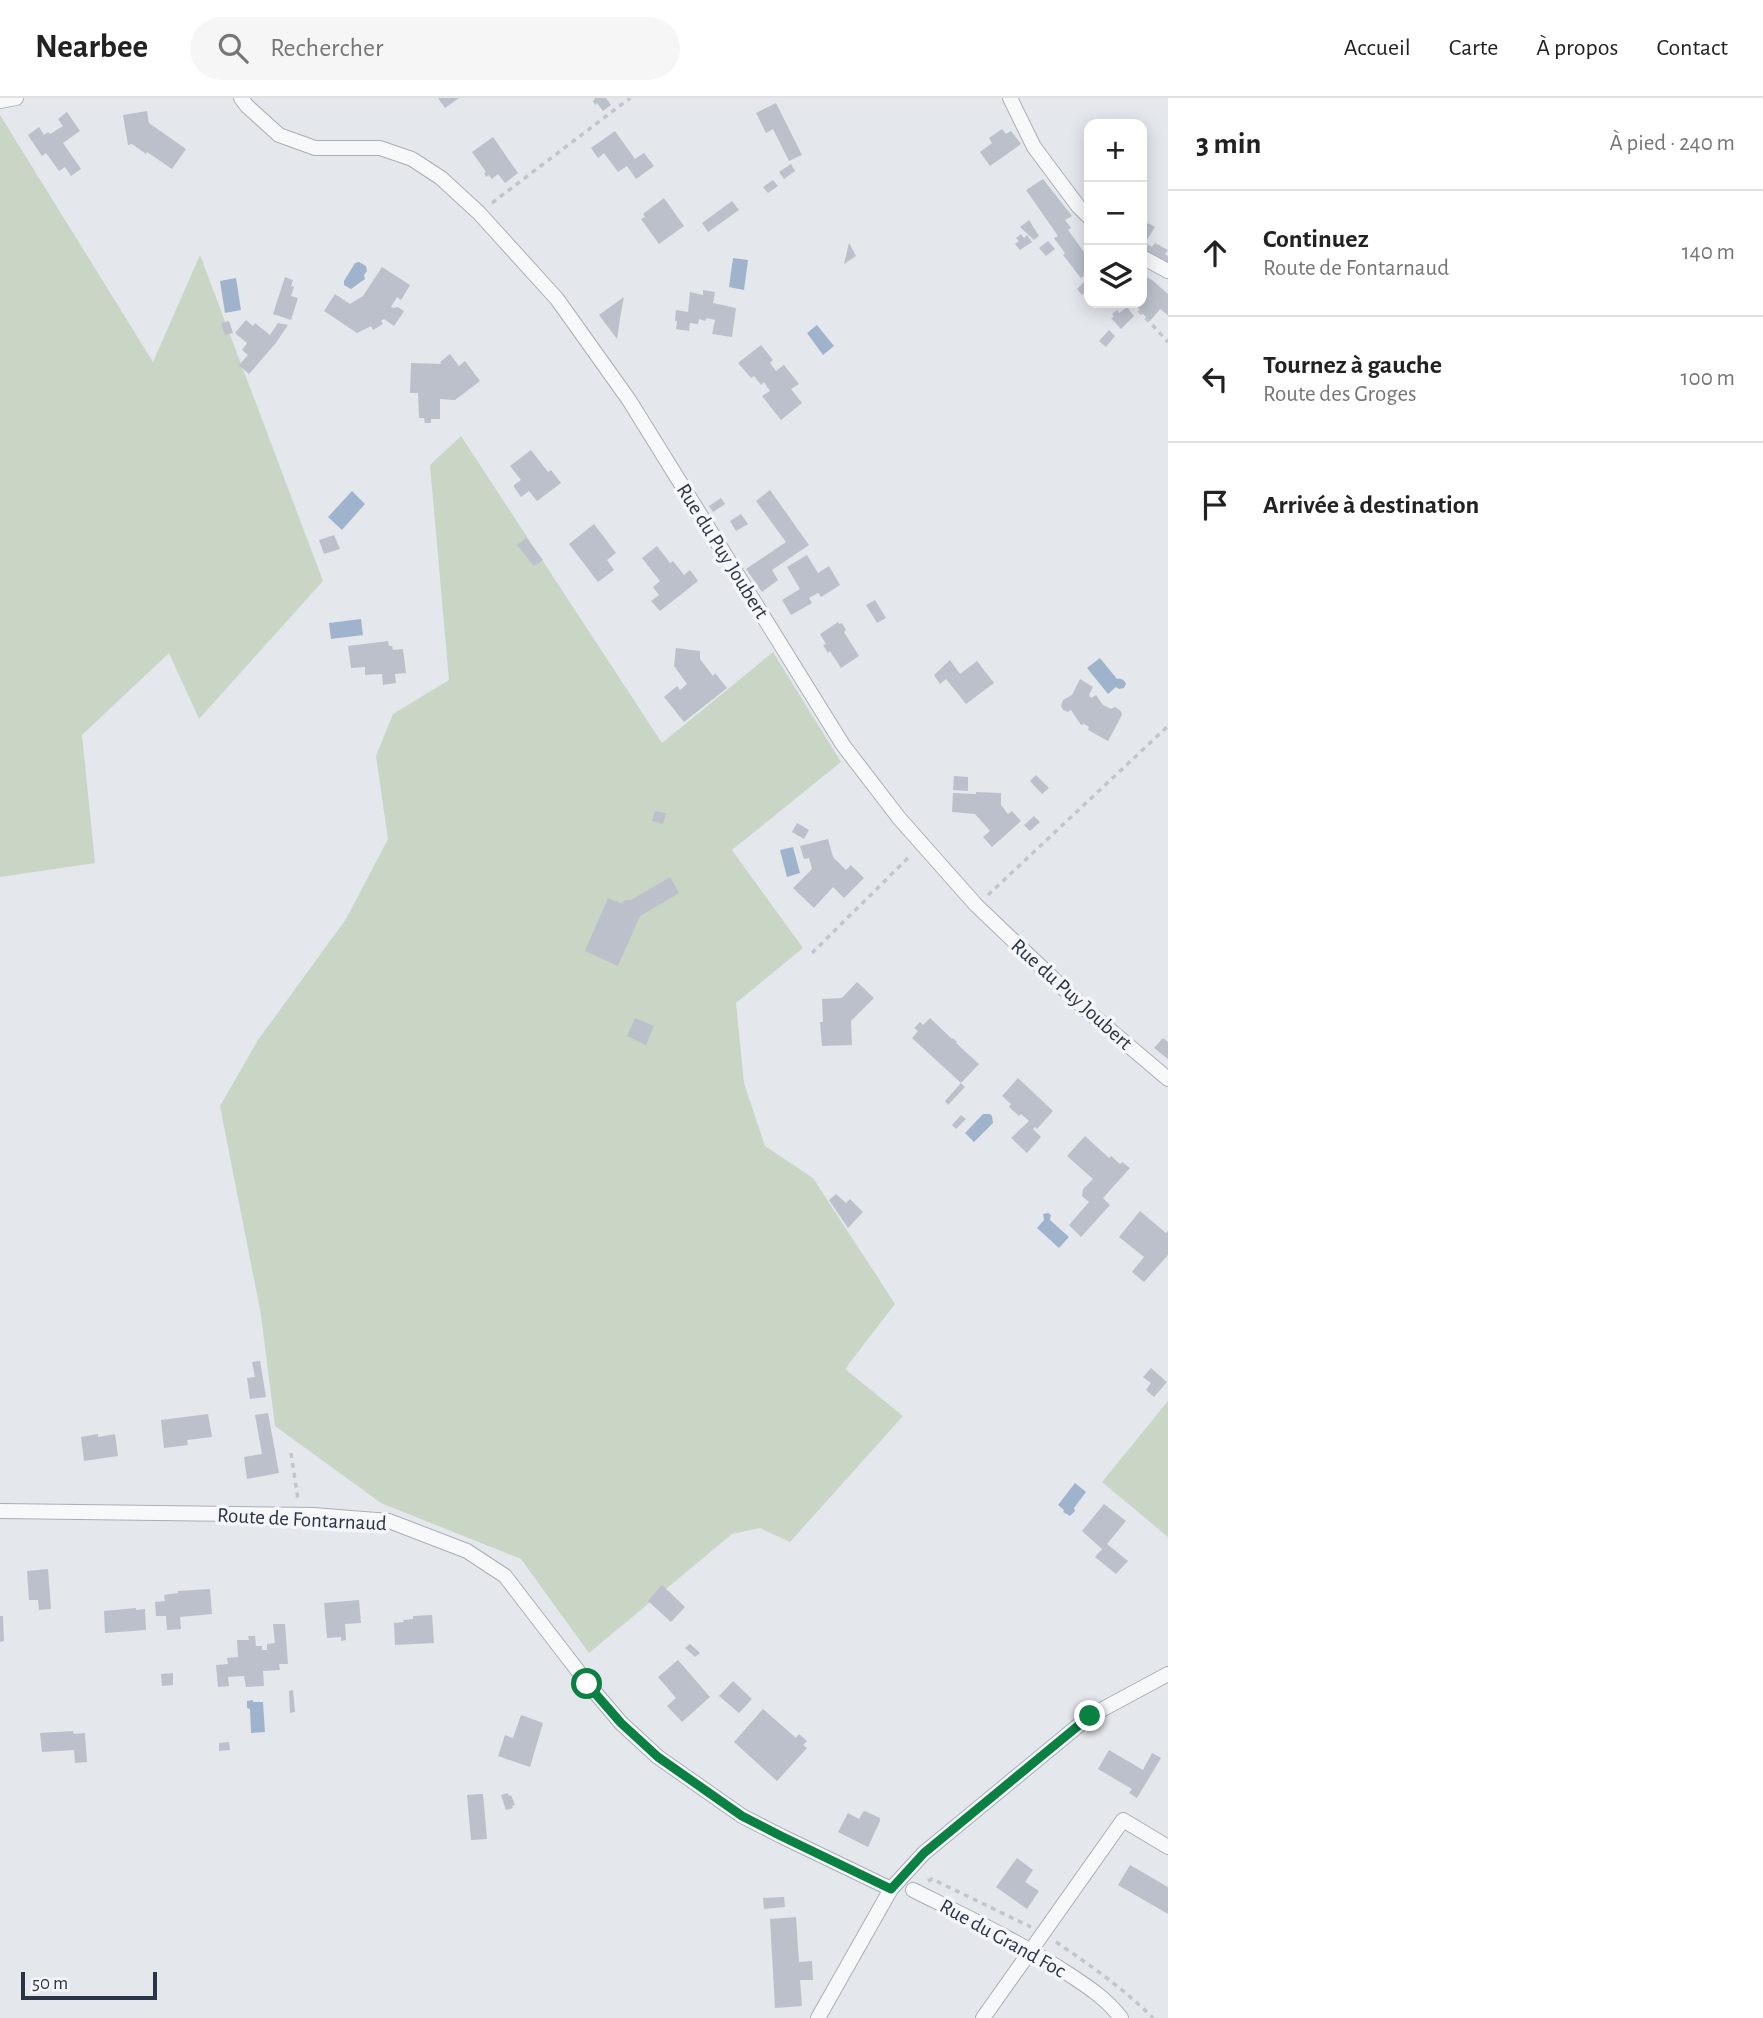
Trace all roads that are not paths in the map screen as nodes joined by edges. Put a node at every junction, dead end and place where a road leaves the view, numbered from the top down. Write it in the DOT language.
graph roads {
  1 [pos="16,98"];
  2 [pos="241,98"];
  3 [pos="1010,98"];
  4 [pos="0,101"];
  5 [pos="1084,212"];
  6 [pos="1147,260"];
  7 [pos="1168,271"];
  8 [pos="1168,1079"];
  9 [pos="0,1511"];
  10 [pos="1168,1674"];
  11 [pos="1168,1847"];
  12 [pos="891,1889"];
  13 [pos="913,1890"];
  14 [pos="1031,1949"];
  15 [pos="818,2018"];
  16 [pos="983,2018"];
  17 [pos="1121,2018"];
  1 -- 4 [label="street"];
  2 -- 8 [label="street, Rue du Puy Joubert"];
  3 -- 5 [label="street"];
  6 -- 7 [label="street"];
  9 -- 12 [label="street, Route de Fontarnaud"];
  10 -- 12 [label="street"];
  11 -- 14 [label="street"];
  12 -- 15 [label="street"];
  13 -- 14 [label="street, Rue du Grand Foc"];
  14 -- 16 [label="street"];
  14 -- 17 [label="street, Rue du Grand Foc"];
}
